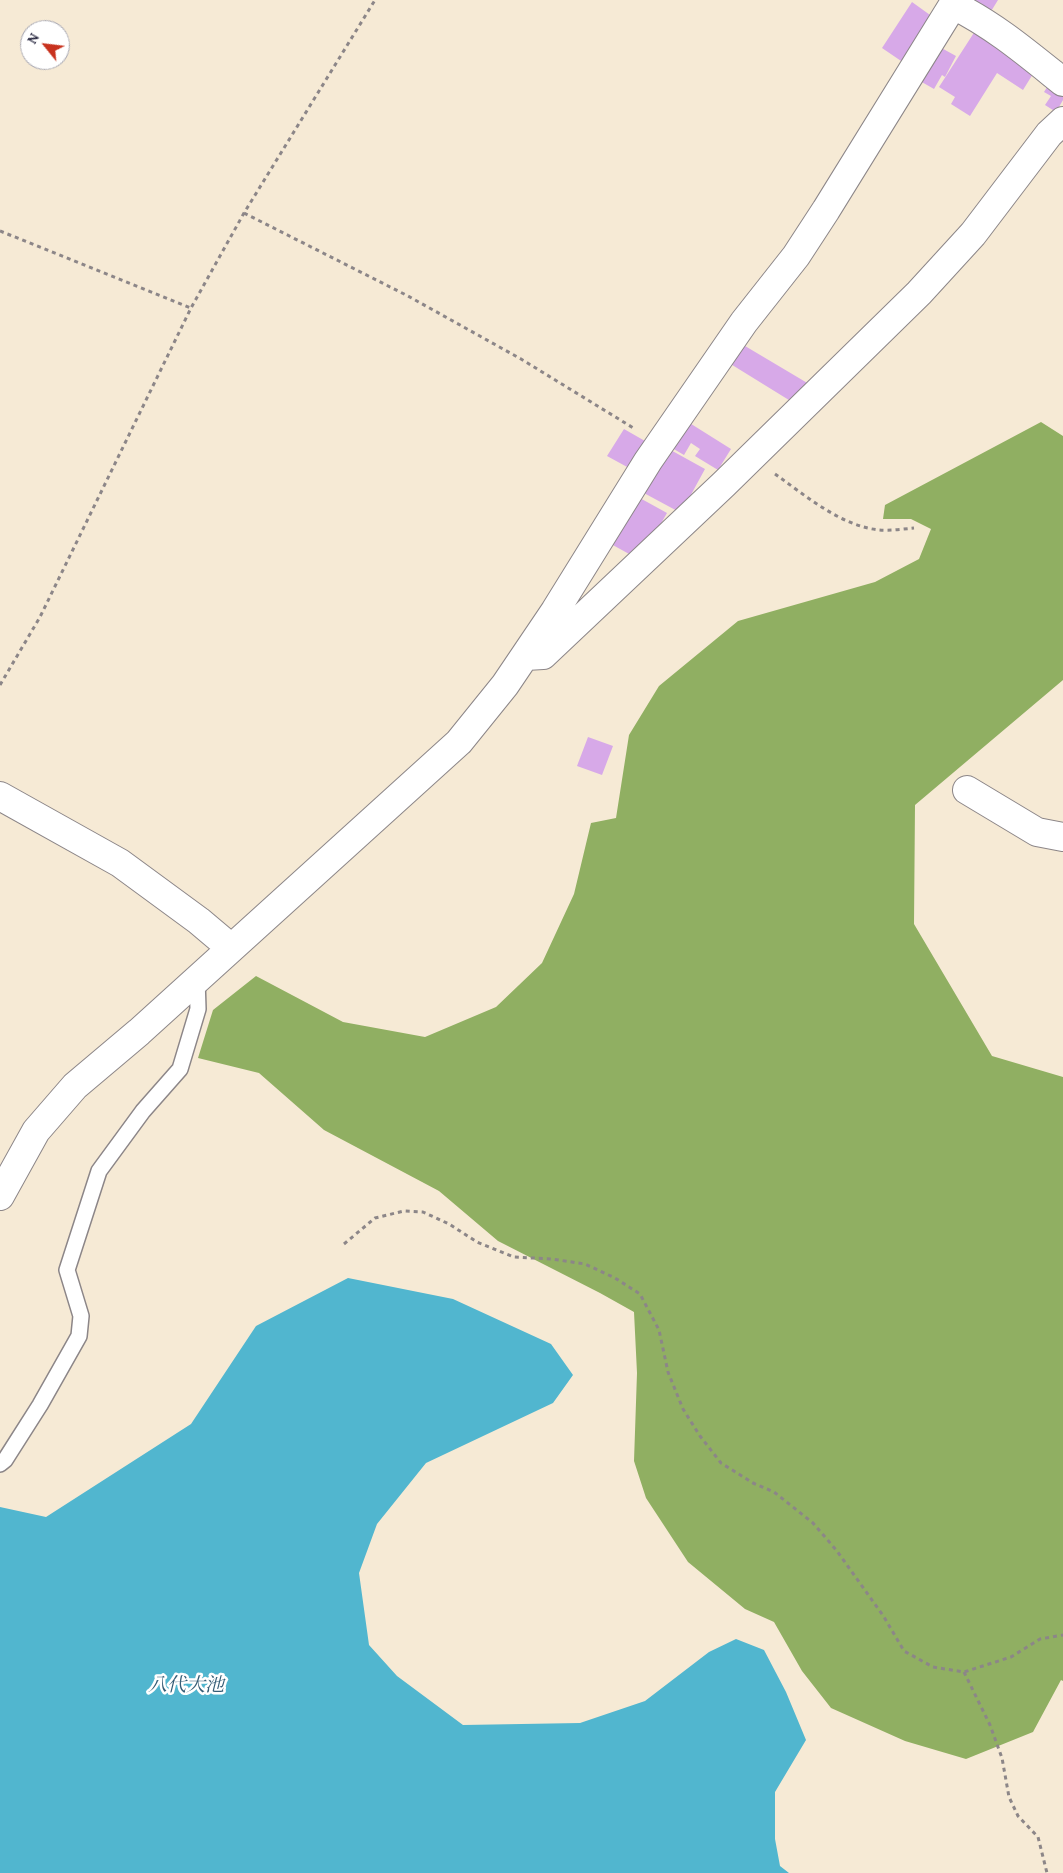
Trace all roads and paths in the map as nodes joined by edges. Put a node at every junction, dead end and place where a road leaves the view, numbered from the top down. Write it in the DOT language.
graph roads {
  1 [pos="375,0"];
  2 [pos="954,3"];
  3 [pos="1063,82"];
  4 [pos="1063,121"];
  5 [pos="244,212"];
  6 [pos="0,231"];
  7 [pos="191,308"];
  8 [pos="659,444"];
  9 [pos="751,458"];
  10 [pos="914,528"];
  11 [pos="524,656"];
  12 [pos="0,686"];
  13 [pos="967,790"];
  14 [pos="0,796"];
  15 [pos="1063,837"];
  16 [pos="231,948"];
  17 [pos="197,978"];
  18 [pos="0,1196"];
  19 [pos="344,1244"];
  20 [pos="0,1464"];
  21 [pos="1063,1636"];
  22 [pos="964,1672"];
  23 [pos="1048,1873"];
  1 -- 5 [label="path"];
  2 -- 3 [label="street"];
  2 -- 8 [label="street"];
  4 -- 9 [label="street"];
  5 -- 7 [label="path"];
  5 -- 8 [label="path"];
  6 -- 7 [label="path"];
  7 -- 12 [label="path"];
  8 -- 11 [label="street"];
  9 -- 10 [label="path"];
  9 -- 11 [label="street"];
  11 -- 16 [label="street"];
  13 -- 15 [label="street"];
  14 -- 16 [label="street"];
  16 -- 17 [label="street"];
  17 -- 18 [label="street"];
  17 -- 20 [label="lane"];
  19 -- 22 [label="path"];
  21 -- 22 [label="path"];
  22 -- 23 [label="path"];
}
